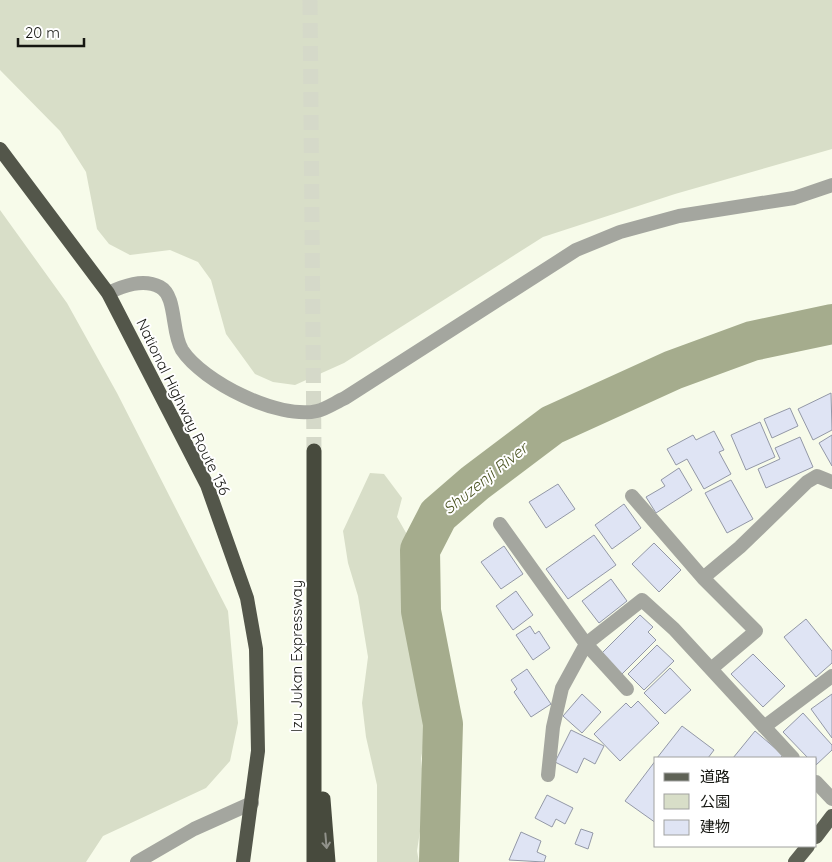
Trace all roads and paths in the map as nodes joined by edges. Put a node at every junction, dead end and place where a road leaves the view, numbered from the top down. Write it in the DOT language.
graph roads {
  1 [pos="0,149"];
  2 [pos="832,184"];
  3 [pos="108,293"];
  4 [pos="314,451"];
  5 [pos="832,482"];
  6 [pos="632,496"];
  7 [pos="500,524"];
  8 [pos="703,578"];
  9 [pos="586,644"];
  10 [pos="711,669"];
  11 [pos="832,676"];
  12 [pos="627,690"];
  13 [pos="315,705"];
  14 [pos="764,727"];
  15 [pos="314,753"];
  16 [pos="792,757"];
  17 [pos="548,775"];
  18 [pos="817,783"];
  19 [pos="832,799"];
  20 [pos="252,803"];
  21 [pos="832,816"];
  22 [pos="817,835"];
  23 [pos="807,847"];
  24 [pos="137,862"];
  25 [pos="242,862"];
  26 [pos="305,862"];
  27 [pos="314,862"];
  28 [pos="328,862"];
  29 [pos="795,862"];
  1 -- 3 [label="highway, National Highway Route 136"];
  2 -- 3 [label="street"];
  3 -- 20 [label="highway, National Highway Route 136"];
  4 -- 13 [label="highway, Izu Jukan Expressway"];
  5 -- 8 [label="street"];
  6 -- 8 [label="street"];
  7 -- 9 [label="street"];
  8 -- 10 [label="street"];
  9 -- 10 [label="street"];
  9 -- 12 [label="street"];
  9 -- 17 [label="street"];
  10 -- 14 [label="street"];
  11 -- 14 [label="street"];
  13 -- 15 [label="highway, Izu Jukan Expressway"];
  13 -- 28 [label="highway, one-way"];
  14 -- 16 [label="street"];
  15 -- 26 [label="highway"];
  15 -- 27 [label="highway, Izu Jukan Expressway"];
  18 -- 19 [label="street"];
  20 -- 24 [label="street"];
  20 -- 25 [label="highway, National Highway Route 136"];
  21 -- 22 [label="main road"];
  23 -- 29 [label="main road"];
}
